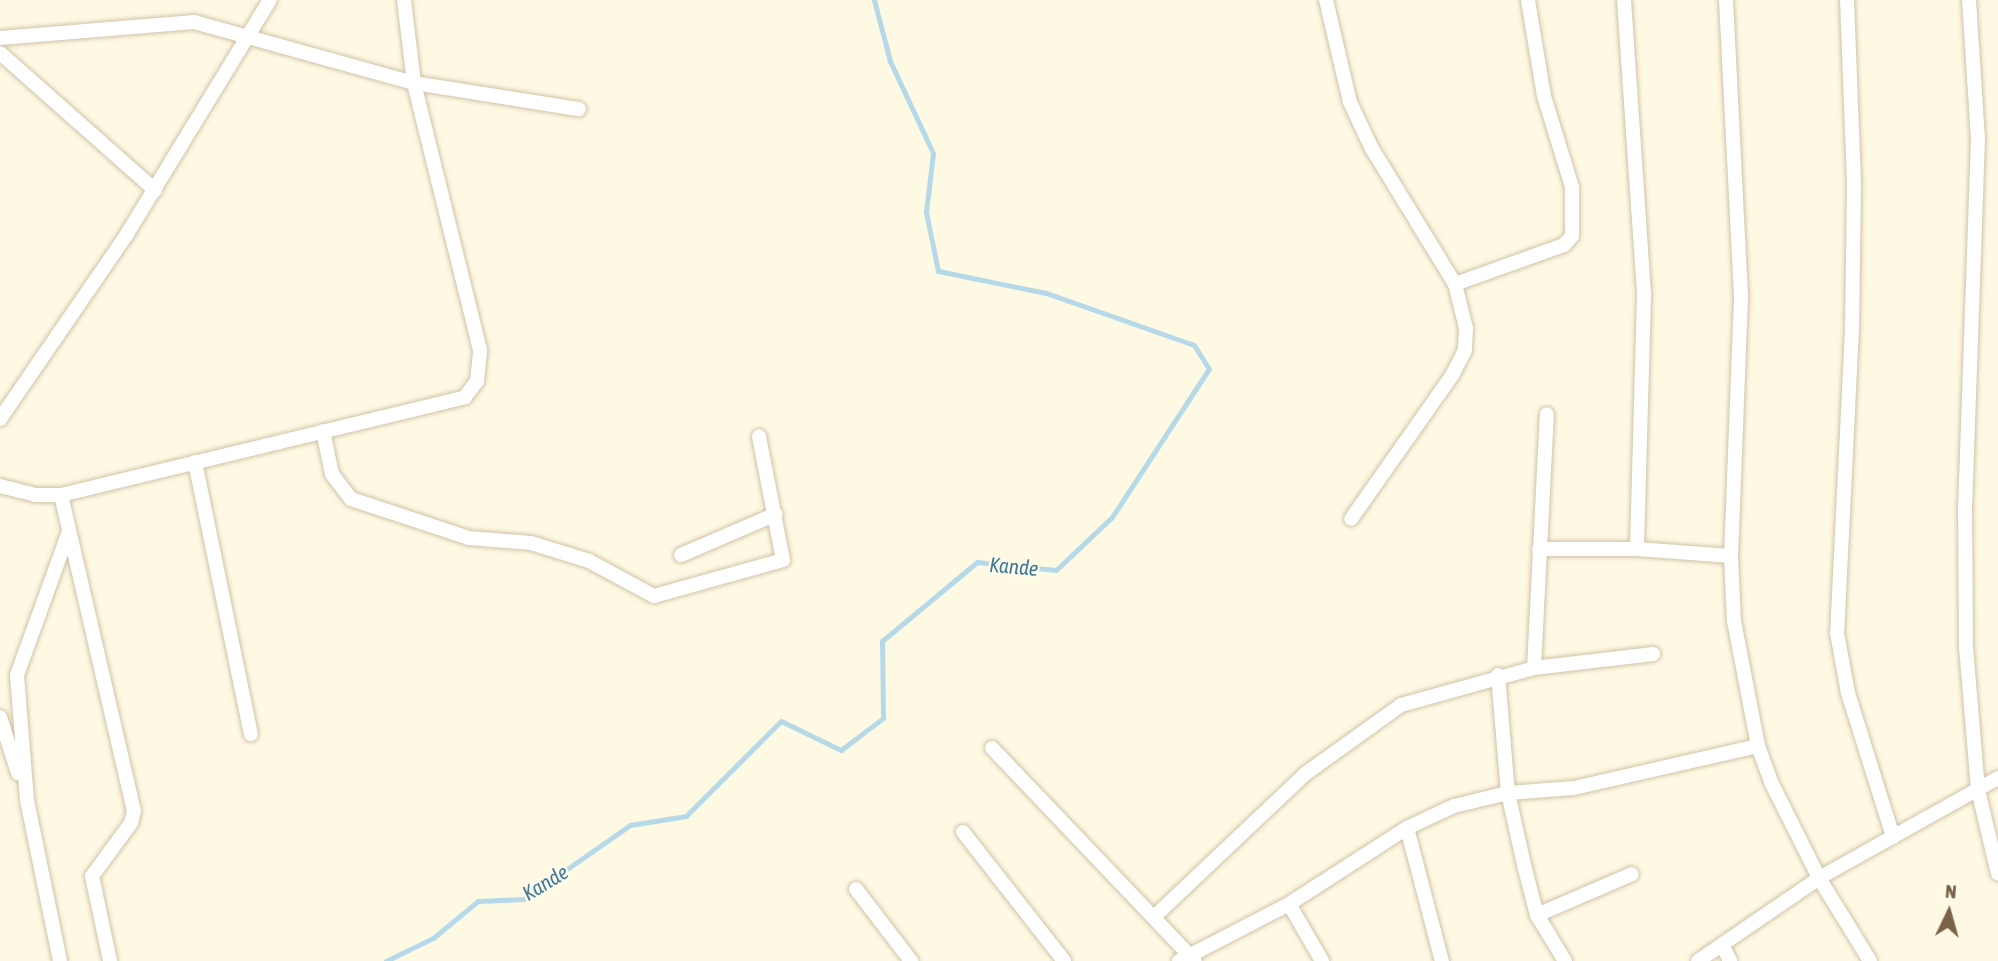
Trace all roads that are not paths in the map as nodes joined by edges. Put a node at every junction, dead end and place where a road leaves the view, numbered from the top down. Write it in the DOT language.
graph roads {
  1 [pos="270,0"];
  2 [pos="404,0"];
  3 [pos="1326,0"];
  4 [pos="1528,0"];
  5 [pos="1624,0"];
  6 [pos="1726,0"];
  7 [pos="1847,0"];
  8 [pos="1969,0"];
  9 [pos="0,38"];
  10 [pos="249,40"];
  11 [pos="0,53"];
  12 [pos="414,83"];
  13 [pos="579,109"];
  14 [pos="155,190"];
  15 [pos="1455,285"];
  16 [pos="1547,414"];
  17 [pos="0,419"];
  18 [pos="323,432"];
  19 [pos="759,436"];
  20 [pos="195,462"];
  21 [pos="0,486"];
  22 [pos="61,495"];
  23 [pos="776,514"];
  24 [pos="1351,519"];
  25 [pos="69,531"];
  26 [pos="1539,549"];
  27 [pos="1637,549"];
  28 [pos="681,555"];
  29 [pos="1731,556"];
  30 [pos="1653,654"];
  31 [pos="1534,668"];
  32 [pos="1498,675"];
  33 [pos="0,717"];
  34 [pos="251,734"];
  35 [pos="1758,746"];
  36 [pos="992,748"];
  37 [pos="1998,778"];
  38 [pos="1978,790"];
  39 [pos="1508,793"];
  40 [pos="27,800"];
  41 [pos="1407,828"];
  42 [pos="963,832"];
  43 [pos="1893,837"];
  44 [pos="1632,874"];
  45 [pos="1998,874"];
  46 [pos="1819,878"];
  47 [pos="856,889"];
  48 [pos="1289,904"];
  49 [pos="1537,915"];
  50 [pos="1155,916"];
  51 [pos="1721,945"];
  52 [pos="1188,958"];
  53 [pos="60,961"];
  54 [pos="110,961"];
  55 [pos="911,961"];
  56 [pos="1064,961"];
  57 [pos="1321,961"];
  58 [pos="1442,961"];
  59 [pos="1565,961"];
  60 [pos="1698,961"];
  61 [pos="1730,961"];
  62 [pos="1870,961"];
  1 -- 10 [label="street"];
  2 -- 12 [label="street"];
  3 -- 15 [label="street"];
  4 -- 15 [label="street"];
  5 -- 27 [label="street"];
  6 -- 29 [label="street"];
  7 -- 43 [label="street"];
  8 -- 38 [label="street"];
  9 -- 10 [label="street"];
  10 -- 12 [label="street"];
  10 -- 14 [label="street"];
  11 -- 14 [label="street"];
  12 -- 13 [label="street"];
  12 -- 18 [label="street"];
  14 -- 17 [label="street"];
  15 -- 24 [label="street"];
  16 -- 26 [label="street"];
  18 -- 20 [label="street"];
  18 -- 23 [label="street"];
  19 -- 23 [label="street"];
  20 -- 22 [label="street"];
  20 -- 34 [label="street"];
  21 -- 22 [label="street"];
  22 -- 25 [label="street"];
  23 -- 28 [label="street"];
  25 -- 40 [label="street"];
  25 -- 54 [label="street"];
  26 -- 27 [label="street"];
  26 -- 31 [label="street"];
  27 -- 29 [label="street"];
  29 -- 35 [label="street"];
  30 -- 31 [label="street"];
  31 -- 32 [label="street"];
  32 -- 39 [label="street"];
  32 -- 50 [label="street"];
  33 -- 40 [label="street"];
  35 -- 39 [label="street"];
  35 -- 46 [label="street"];
  36 -- 50 [label="street"];
  37 -- 38 [label="street"];
  38 -- 43 [label="street"];
  38 -- 45 [label="street"];
  39 -- 41 [label="street"];
  39 -- 49 [label="street"];
  40 -- 53 [label="street"];
  41 -- 48 [label="street"];
  41 -- 58 [label="street"];
  42 -- 56 [label="street"];
  43 -- 46 [label="street"];
  44 -- 49 [label="street"];
  46 -- 51 [label="street"];
  46 -- 62 [label="street"];
  47 -- 55 [label="street"];
  48 -- 52 [label="street"];
  48 -- 57 [label="street"];
  49 -- 59 [label="street"];
  50 -- 52 [label="street"];
  51 -- 60 [label="street"];
  51 -- 61 [label="street"];
}
